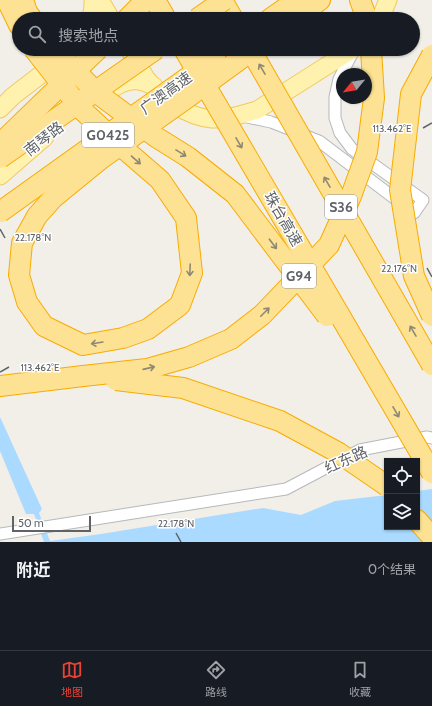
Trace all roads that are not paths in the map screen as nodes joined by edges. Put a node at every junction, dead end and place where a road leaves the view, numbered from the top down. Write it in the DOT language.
graph roads {
  1 [pos="7,0"];
  2 [pos="23,0"];
  3 [pos="93,0"];
  4 [pos="100,0"];
  5 [pos="146,0"];
  6 [pos="155,0"];
  7 [pos="223,0"];
  8 [pos="297,0"];
  9 [pos="320,0"];
  10 [pos="360,0"];
  11 [pos="388,0"];
  12 [pos="13,12"];
  13 [pos="27,12"];
  14 [pos="92,12"];
  15 [pos="108,12"];
  16 [pos="134,12"];
  17 [pos="162,12"];
  18 [pos="207,12"];
  19 [pos="229,12"];
  20 [pos="280,12"];
  21 [pos="305,12"];
  22 [pos="364,12"];
  23 [pos="383,12"];
  24 [pos="39,56"];
  25 [pos="61,56"];
  26 [pos="65,56"];
  27 [pos="91,56"];
  28 [pos="133,56"];
  29 [pos="146,56"];
  30 [pos="188,56"];
  31 [pos="217,56"];
  32 [pos="244,56"];
  33 [pos="254,56"];
  34 [pos="344,56"];
  35 [pos="350,56"];
  36 [pos="371,56"];
  37 [pos="432,56"];
  38 [pos="154,86"];
  39 [pos="0,109"];
  40 [pos="239,116"];
  41 [pos="0,144"];
  42 [pos="120,145"];
  43 [pos="120,145"];
  44 [pos="120,145"];
  45 [pos="120,145"];
  46 [pos="0,158"];
  47 [pos="0,176"];
  48 [pos="0,212"];
  49 [pos="432,316"];
  50 [pos="432,365"];
  51 [pos="83,376"];
  52 [pos="0,386"];
  53 [pos="385,393"];
  54 [pos="432,438"];
  55 [pos="432,473"];
  56 [pos="384,484"];
  57 [pos="420,523"];
  58 [pos="0,534"];
  59 [pos="432,537"];
  1 -- 12 [label="highway"];
  2 -- 13 [label="highway"];
  3 -- 14 [label="main road"];
  4 -- 15 [label="main road"];
  5 -- 16 [label="highway"];
  6 -- 17 [label="highway"];
  7 -- 18 [label="highway, bridge"];
  7 -- 19 [label="highway"];
  8 -- 20 [label="highway"];
  9 -- 21 [label="highway"];
  10 -- 22 [label="highway"];
  11 -- 23 [label="main road"];
  24 -- 42 [label="highway, one-way, bridge"];
  25 -- 53 [label="highway, one-way, bridge"];
  26 -- 39 [label="main road"];
  27 -- 41 [label="highway, bridge"];
  28 -- 38 [label="main road"];
  29 -- 46 [label="highway, G0425, bridge"];
  30 -- 53 [label="highway, 珠台高速, one-way, bridge"];
  31 -- 48 [label="highway, 广澳高速 / G0425, bridge"];
  45 -- 32 [label="highway, one-way, bridge"];
  50 -- 33 [label="highway, S36, one-way, bridge"];
  34 -- 40 [label="main road"];
  35 -- 40 [label="street"];
  51 -- 36 [label="highway, G94, one-way, bridge"];
  37 -- 49 [label="highway, bridge"];
  38 -- 40 [label="main road"];
  38 -- 47 [label="main road, 南琴路"];
  43 -- 44 [label="highway, one-way, bridge"];
  51 -- 52 [label="highway, G94"];
  51 -- 56 [label="highway, bridge"];
  53 -- 55 [label="highway, 珠台高速, one-way, bridge"];
  54 -- 58 [label="street, 红东路"];
  57 -- 59 [label="highway"];
}
